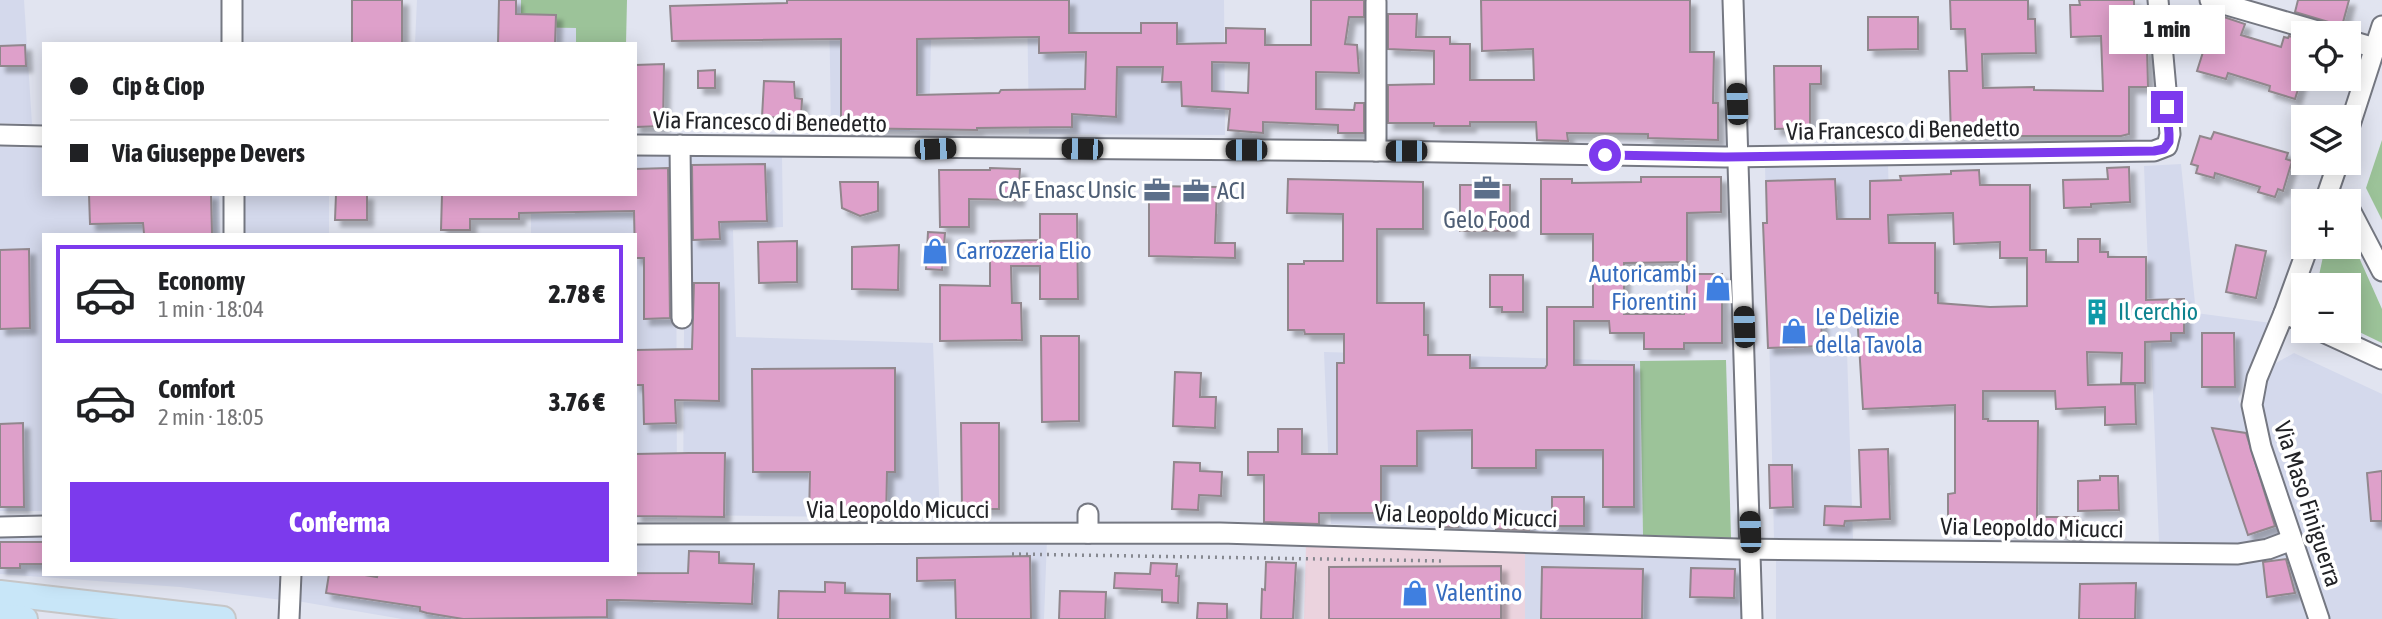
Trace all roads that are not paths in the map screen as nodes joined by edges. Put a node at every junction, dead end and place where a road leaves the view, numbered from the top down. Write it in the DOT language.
graph roads {
  1 [pos="232,0"];
  2 [pos="1733,0"];
  3 [pos="2158,0"];
  4 [pos="2210,0"];
  5 [pos="1376,2"];
  6 [pos="2291,23"];
  7 [pos="2382,26"];
  8 [pos="232,42"];
  9 [pos="2361,44"];
  10 [pos="2375,48"];
  11 [pos="2356,105"];
  12 [pos="0,135"];
  13 [pos="42,136"];
  14 [pos="637,145"];
  15 [pos="680,145"];
  16 [pos="1107,149"];
  17 [pos="1376,151"];
  18 [pos="1738,157"];
  19 [pos="1107,169"];
  20 [pos="234,196"];
  21 [pos="2361,231"];
  22 [pos="234,233"];
  23 [pos="2304,259"];
  24 [pos="2382,271"];
  25 [pos="2284,313"];
  26 [pos="2291,316"];
  27 [pos="681,318"];
  28 [pos="2348,343"];
  29 [pos="2382,359"];
  30 [pos="42,526"];
  31 [pos="0,527"];
  32 [pos="637,534"];
  33 [pos="2292,540"];
  34 [pos="1751,548"];
  35 [pos="291,576"];
  36 [pos="0,593"];
  37 [pos="0,617"];
  38 [pos="25,619"];
  39 [pos="222,619"];
  40 [pos="289,619"];
  41 [pos="1752,619"];
  42 [pos="2319,619"];
  1 -- 8 [label="street"];
  2 -- 18 [label="street"];
  3 -- 18 [label="street, Via Francesco di Benedetto"];
  4 -- 6 [label="street"];
  5 -- 17 [label="street"];
  7 -- 10 [label="street"];
  9 -- 10 [label="street"];
  10 -- 11 [label="street"];
  12 -- 13 [label="street"];
  14 -- 15 [label="street, Via Francesco di Benedetto"];
  15 -- 16 [label="street, Via Francesco di Benedetto"];
  15 -- 27 [label="street"];
  16 -- 17 [label="street, Via Francesco di Benedetto"];
  16 -- 19 [label="street"];
  17 -- 18 [label="street, Via Francesco di Benedetto"];
  18 -- 34 [label="street"];
  20 -- 22 [label="street"];
  21 -- 24 [label="street"];
  23 -- 25 [label="street, Via Maso Finiguerra"];
  25 -- 26 [label="street"];
  25 -- 33 [label="street, Via Maso Finiguerra"];
  28 -- 29 [label="street"];
  30 -- 31 [label="street"];
  32 -- 34 [label="street, Via Leopoldo Micucci"];
  33 -- 34 [label="street, Via Leopoldo Micucci"];
  33 -- 42 [label="street, Via Maso Finiguerra"];
  34 -- 41 [label="street"];
  35 -- 40 [label="street"];
  36 -- 39 [label="main road"];
  37 -- 38 [label="main road"];
}
